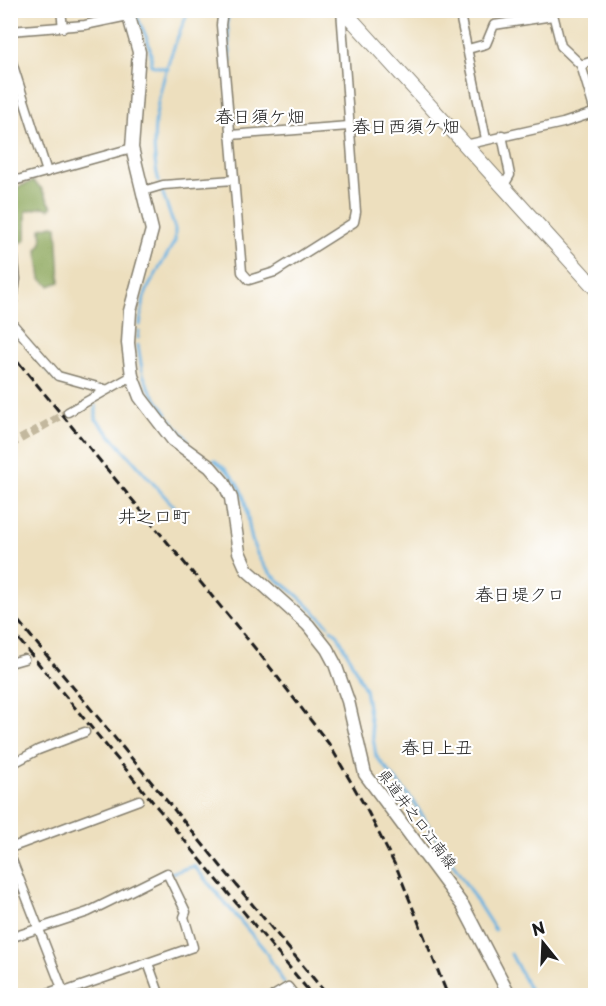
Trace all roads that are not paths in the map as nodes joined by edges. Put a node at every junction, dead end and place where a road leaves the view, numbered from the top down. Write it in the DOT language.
graph roads {
  1 [pos="61,10"];
  2 [pos="223,10"];
  3 [pos="342,10"];
  4 [pos="459,10"];
  5 [pos="128,13"];
  6 [pos="552,13"];
  7 [pos="63,28"];
  8 [pos="10,31"];
  9 [pos="468,49"];
  10 [pos="10,56"];
  11 [pos="596,60"];
  12 [pos="581,65"];
  13 [pos="595,112"];
  14 [pos="349,126"];
  15 [pos="230,135"];
  16 [pos="502,135"];
  17 [pos="486,139"];
  18 [pos="465,145"];
  19 [pos="132,148"];
  20 [pos="47,172"];
  21 [pos="234,180"];
  22 [pos="10,182"];
  23 [pos="503,187"];
  24 [pos="143,191"];
  25 [pos="10,221"];
  26 [pos="591,276"];
  27 [pos="596,289"];
  28 [pos="132,376"];
  29 [pos="105,389"];
  30 [pos="68,412"];
  31 [pos="24,659"];
  32 [pos="10,663"];
  33 [pos="85,732"];
  34 [pos="10,765"];
  35 [pos="139,800"];
  36 [pos="10,848"];
  37 [pos="10,855"];
  38 [pos="40,928"];
  39 [pos="10,938"];
  40 [pos="148,963"];
  41 [pos="64,992"];
  42 [pos="40,996"];
  43 [pos="160,996"];
  44 [pos="273,996"];
  45 [pos="295,996"];
  46 [pos="510,996"];
  1 -- 7 [label="street"];
  2 -- 15 [label="street"];
  3 -- 14 [label="street"];
  3 -- 18 [label="main road"];
  4 -- 9 [label="street"];
  5 -- 7 [label="street"];
  5 -- 19 [label="main road, 県道井之口江南線"];
  6 -- 9 [label="street"];
  6 -- 12 [label="street"];
  7 -- 8 [label="street"];
  9 -- 17 [label="street"];
  10 -- 20 [label="street"];
  11 -- 12 [label="street"];
  12 -- 13 [label="street"];
  13 -- 16 [label="street"];
  14 -- 15 [label="street"];
  14 -- 21 [label="street"];
  15 -- 21 [label="street"];
  16 -- 17 [label="street"];
  16 -- 23 [label="street"];
  17 -- 18 [label="street"];
  18 -- 23 [label="main road"];
  19 -- 20 [label="street"];
  19 -- 24 [label="main road, 県道井之口江南線"];
  20 -- 22 [label="street"];
  21 -- 24 [label="street"];
  23 -- 26 [label="main road"];
  24 -- 28 [label="main road, 県道井之口江南線"];
  25 -- 29 [label="street"];
  26 -- 27 [label="main road"];
  28 -- 29 [label="street"];
  28 -- 46 [label="main road, 県道井之口江南線"];
  29 -- 30 [label="street"];
  31 -- 32 [label="street"];
  33 -- 34 [label="street"];
  35 -- 36 [label="street"];
  37 -- 38 [label="street"];
  38 -- 39 [label="street"];
  38 -- 40 [label="street"];
  38 -- 41 [label="street"];
  40 -- 41 [label="street"];
  40 -- 43 [label="street"];
  41 -- 42 [label="street"];
  44 -- 45 [label="street"];
}
